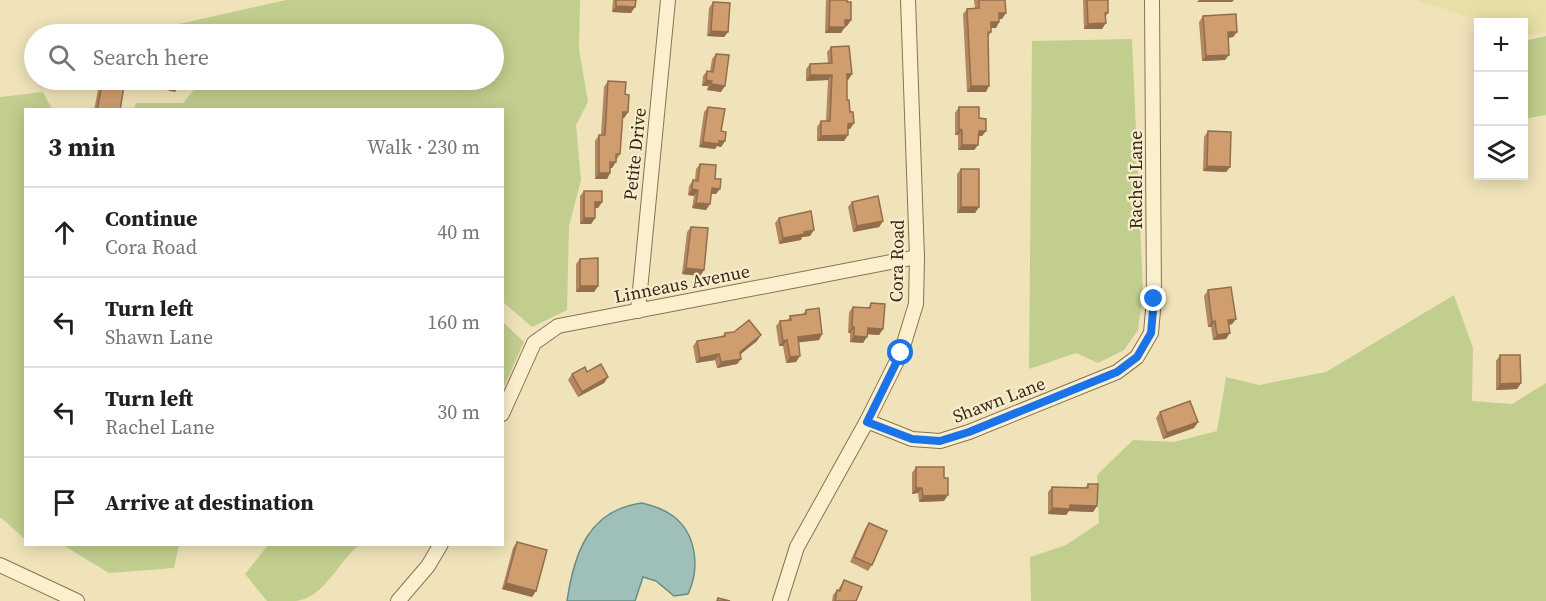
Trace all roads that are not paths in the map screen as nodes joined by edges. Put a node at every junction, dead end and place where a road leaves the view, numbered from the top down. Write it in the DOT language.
graph roads {
  1 [pos="668,0"];
  2 [pos="908,0"];
  3 [pos="1152,0"];
  4 [pos="917,256"];
  5 [pos="638,311"];
  6 [pos="1137,357"];
  7 [pos="504,410"];
  8 [pos="867,422"];
  9 [pos="440,546"];
  10 [pos="0,565"];
  11 [pos="77,601"];
  12 [pos="398,601"];
  13 [pos="780,601"];
  1 -- 5 [label="street, Petite Drive"];
  2 -- 4 [label="street, Cora Road"];
  3 -- 6 [label="street, Rachel Lane"];
  4 -- 5 [label="street, Linneaus Avenue"];
  4 -- 8 [label="street, Cora Road"];
  5 -- 7 [label="street, Linneaus Avenue"];
  6 -- 8 [label="street, Shawn Lane"];
  8 -- 13 [label="street, Cora Road"];
  9 -- 12 [label="street"];
  10 -- 11 [label="street"];
}
